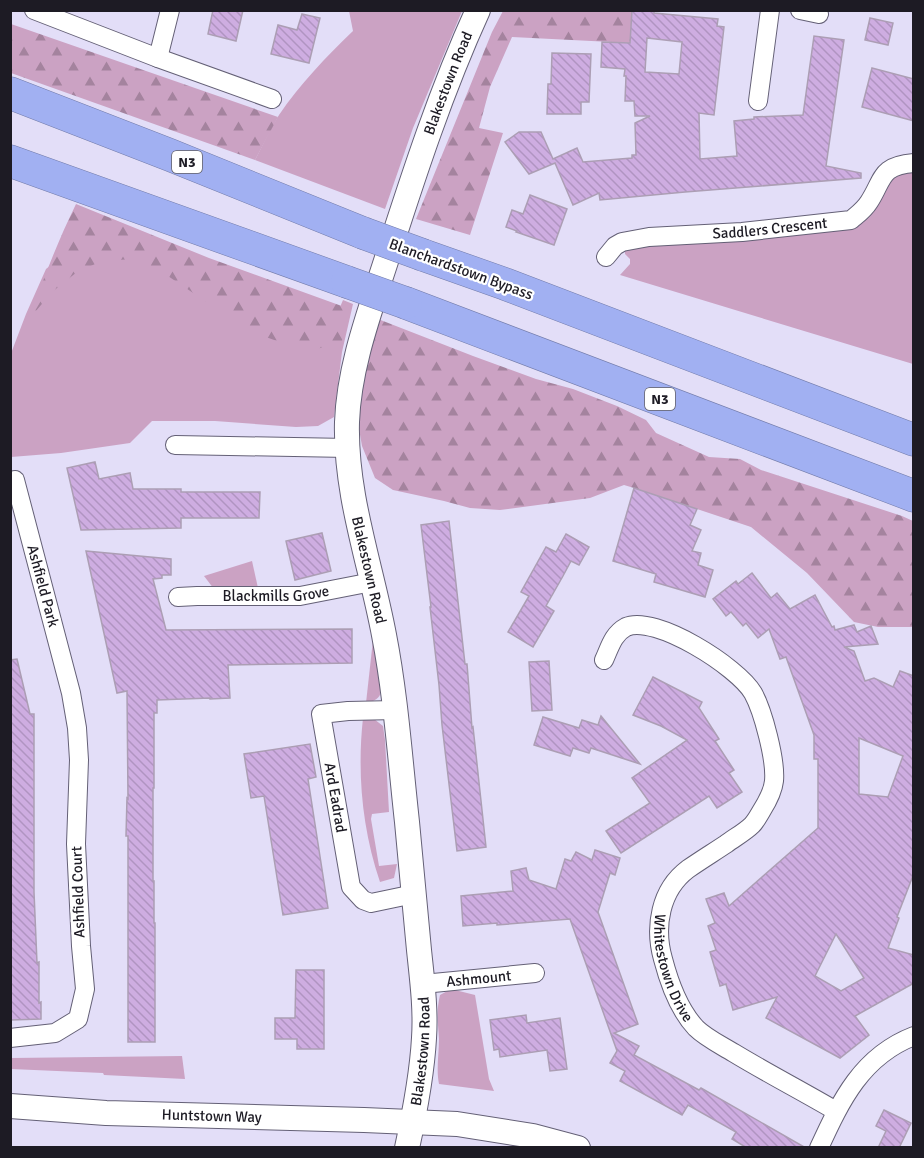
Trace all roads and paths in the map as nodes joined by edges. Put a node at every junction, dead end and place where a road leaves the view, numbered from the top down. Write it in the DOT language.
graph roads {
  1 [pos="34,10"];
  2 [pos="170,10"];
  3 [pos="478,10"];
  4 [pos="770,10"];
  5 [pos="800,10"];
  6 [pos="819,14"];
  7 [pos="158,58"];
  8 [pos="10,93"];
  9 [pos="272,99"];
  10 [pos="758,101"];
  11 [pos="10,161"];
  12 [pos="914,163"];
  13 [pos="606,257"];
  14 [pos="587,316"];
  15 [pos="914,422"];
  16 [pos="914,440"];
  17 [pos="175,445"];
  18 [pos="348,448"];
  19 [pos="15,480"];
  20 [pos="914,496"];
  21 [pos="372,582"];
  22 [pos="178,597"];
  23 [pos="604,660"];
  24 [pos="71,693"];
  25 [pos="396,710"];
  26 [pos="414,894"];
  27 [pos="535,973"];
  28 [pos="423,984"];
  29 [pos="914,1035"];
  30 [pos="10,1038"];
  31 [pos="10,1106"];
  32 [pos="836,1111"];
  33 [pos="413,1122"];
  34 [pos="407,1148"];
  35 [pos="578,1148"];
  36 [pos="819,1148"];
  1 -- 7 [label="street"];
  2 -- 7 [label="street"];
  3 -- 18 [label="street, Blakestown Road"];
  4 -- 10 [label="street"];
  5 -- 6 [label="street"];
  7 -- 9 [label="street"];
  8 -- 14 [label="highway, Blanchardstown Bypass / N3, bridge"];
  11 -- 20 [label="highway, N3, bridge"];
  12 -- 13 [label="street, Saddlers Crescent"];
  14 -- 15 [label="highway"];
  14 -- 16 [label="highway, Blanchardstown Bypass / N3"];
  17 -- 18 [label="street"];
  18 -- 21 [label="street, Blakestown Road"];
  19 -- 24 [label="street, Ashfield Park"];
  21 -- 22 [label="street, Blackmills Grove"];
  21 -- 25 [label="street, Blakestown Road"];
  23 -- 32 [label="street, Whitestown Drive"];
  24 -- 30 [label="street, Ashfield Court"];
  25 -- 26 [label="street, Blakestown Road"];
  25 -- 26 [label="street, Ard Eadrad"];
  26 -- 28 [label="street, Blakestown Road"];
  27 -- 28 [label="street, Ashmount"];
  28 -- 33 [label="street, Blakestown Road"];
  29 -- 32 [label="street"];
  31 -- 33 [label="street, Huntstown Way"];
  32 -- 36 [label="street"];
  33 -- 34 [label="street, Blakestown Road"];
  33 -- 35 [label="street, Huntstown Way"];
}
